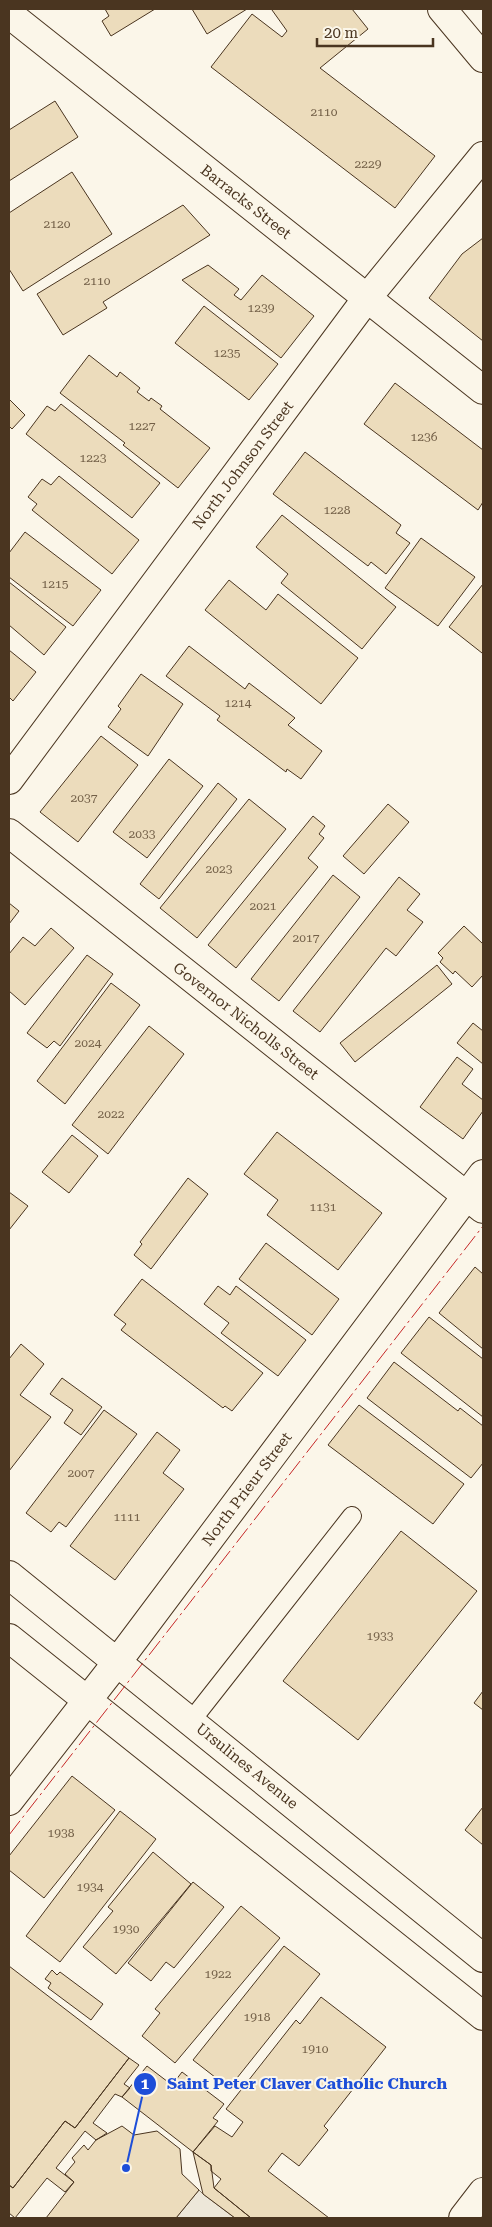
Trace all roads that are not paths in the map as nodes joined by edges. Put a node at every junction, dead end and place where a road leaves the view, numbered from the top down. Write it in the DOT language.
graph roads {
  1 [pos="442,9"];
  2 [pos="9,14"];
  3 [pos="483,58"];
  4 [pos="483,156"];
  5 [pos="367,298"];
  6 [pos="483,390"];
  7 [pos="9,780"];
  8 [pos="9,833"];
  9 [pos="483,1174"];
  10 [pos="475,1202"];
  11 [pos="352,1516"];
  12 [pos="9,1575"];
  13 [pos="9,1638"];
  14 [pos="118,1662"];
  15 [pos="88,1701"];
  16 [pos="191,1720"];
  17 [pos="9,1801"];
  18 [pos="483,1958"];
  19 [pos="483,2016"];
  20 [pos="483,2192"];
  21 [pos="463,2218"];
  1 -- 3 [label="street"];
  2 -- 5 [label="street, Barracks Street"];
  4 -- 5 [label="street, North Johnson Street"];
  5 -- 6 [label="street, Barracks Street"];
  5 -- 7 [label="street, North Johnson Street"];
  8 -- 10 [label="street, Governor Nicholls Street"];
  9 -- 10 [label="street, North Prieur Street"];
  10 -- 14 [label="street, North Prieur Street"];
  11 -- 16 [label="lane"];
  12 -- 14 [label="street, Ursulines Avenue"];
  13 -- 15 [label="street"];
  14 -- 15 [label="street, North Prieur Street"];
  14 -- 16 [label="street, Ursulines Avenue"];
  15 -- 17 [label="street, North Prieur Street"];
  15 -- 19 [label="street"];
  16 -- 18 [label="street, Ursulines Avenue"];
  20 -- 21 [label="street"];
}
